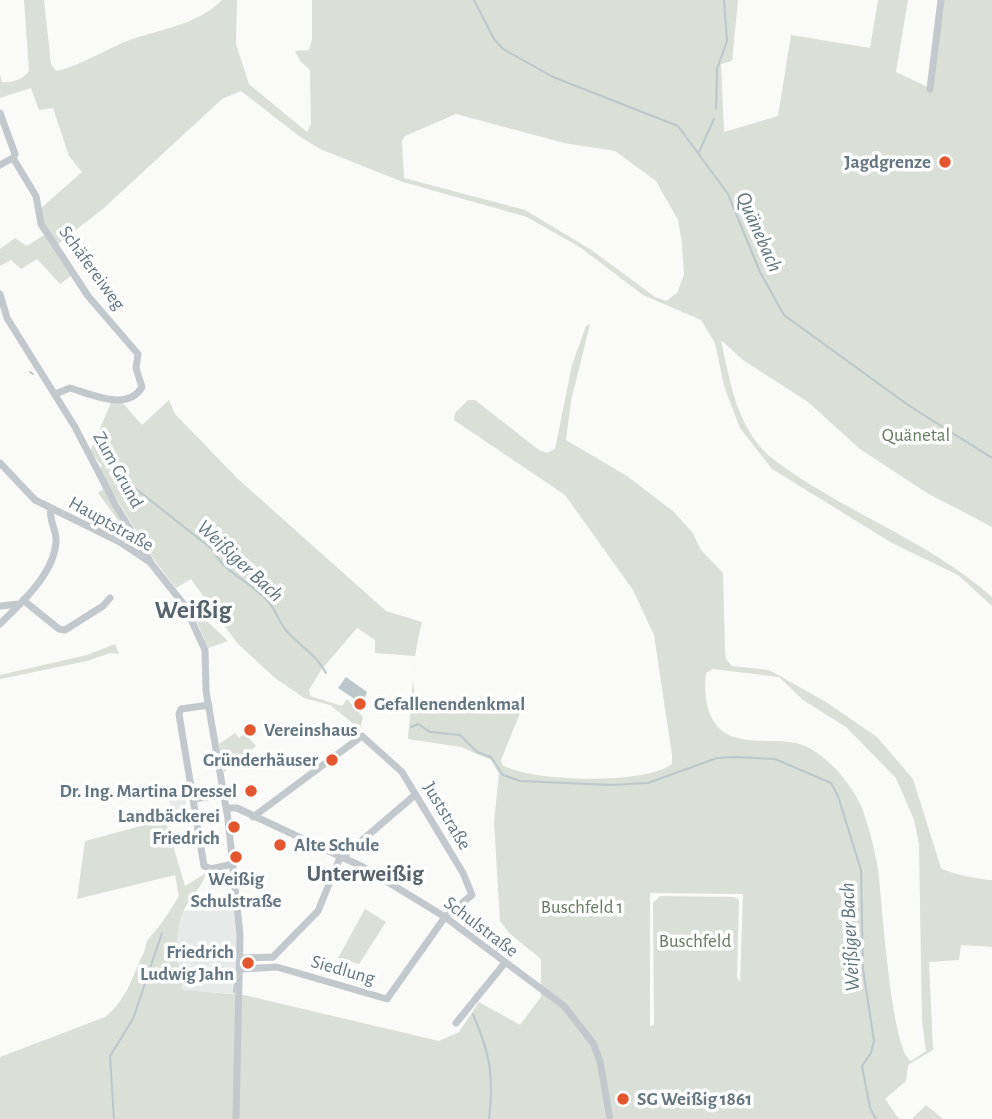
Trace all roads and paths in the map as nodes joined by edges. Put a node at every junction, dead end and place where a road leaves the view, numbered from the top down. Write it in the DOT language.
graph roads {
  1 [pos="942,0"];
  2 [pos="930,89"];
  3 [pos="0,113"];
  4 [pos="13,158"];
  5 [pos="0,164"];
  6 [pos="0,294"];
  7 [pos="55,394"];
  8 [pos="0,463"];
  9 [pos="51,509"];
  10 [pos="150,562"];
  11 [pos="110,598"];
  12 [pos="21,602"];
  13 [pos="0,606"];
  14 [pos="0,624"];
  15 [pos="209,705"];
  16 [pos="224,794"];
  17 [pos="415,795"];
  18 [pos="194,799"];
  19 [pos="226,808"];
  20 [pos="253,817"];
  21 [pos="343,858"];
  22 [pos="233,864"];
  23 [pos="445,917"];
  24 [pos="273,957"];
  25 [pos="242,958"];
  26 [pos="504,964"];
  27 [pos="273,966"];
  28 [pos="242,969"];
  29 [pos="456,1023"];
  30 [pos="236,1119"];
  31 [pos="610,1119"];
  1 -- 2 [label="street"];
  3 -- 4 [label="street, Schäfereiweg"];
  4 -- 5 [label="street"];
  4 -- 7 [label="street, Schäfereiweg"];
  6 -- 7 [label="street, Zum Grund"];
  7 -- 10 [label="street, Zum Grund"];
  8 -- 9 [label="street, Hauptstraße"];
  9 -- 10 [label="street, Hauptstraße"];
  9 -- 12 [label="street"];
  10 -- 15 [label="street, Hauptstraße"];
  11 -- 12 [label="street"];
  12 -- 13 [label="street"];
  12 -- 14 [label="street"];
  15 -- 16 [label="street, Hauptstraße"];
  15 -- 18 [label="street"];
  16 -- 18 [label="street"];
  16 -- 19 [label="street, Hauptstraße"];
  17 -- 20 [label="street, Juststraße"];
  17 -- 21 [label="street"];
  17 -- 23 [label="street, Juststraße"];
  18 -- 22 [label="street"];
  19 -- 20 [label="street, Schulstraße"];
  19 -- 22 [label="street, Hauptstraße"];
  20 -- 21 [label="street, Schulstraße"];
  21 -- 23 [label="street, Schulstraße"];
  21 -- 24 [label="street"];
  22 -- 25 [label="street, Hauptstraße"];
  23 -- 26 [label="street, Schulstraße"];
  23 -- 27 [label="street, Siedlung"];
  24 -- 25 [label="street"];
  24 -- 27 [label="street"];
  25 -- 28 [label="street, Hauptstraße"];
  26 -- 29 [label="street"];
  26 -- 31 [label="street, Schulstraße"];
  27 -- 28 [label="street, Siedlung"];
  28 -- 30 [label="street, Hauptstraße"];
}
